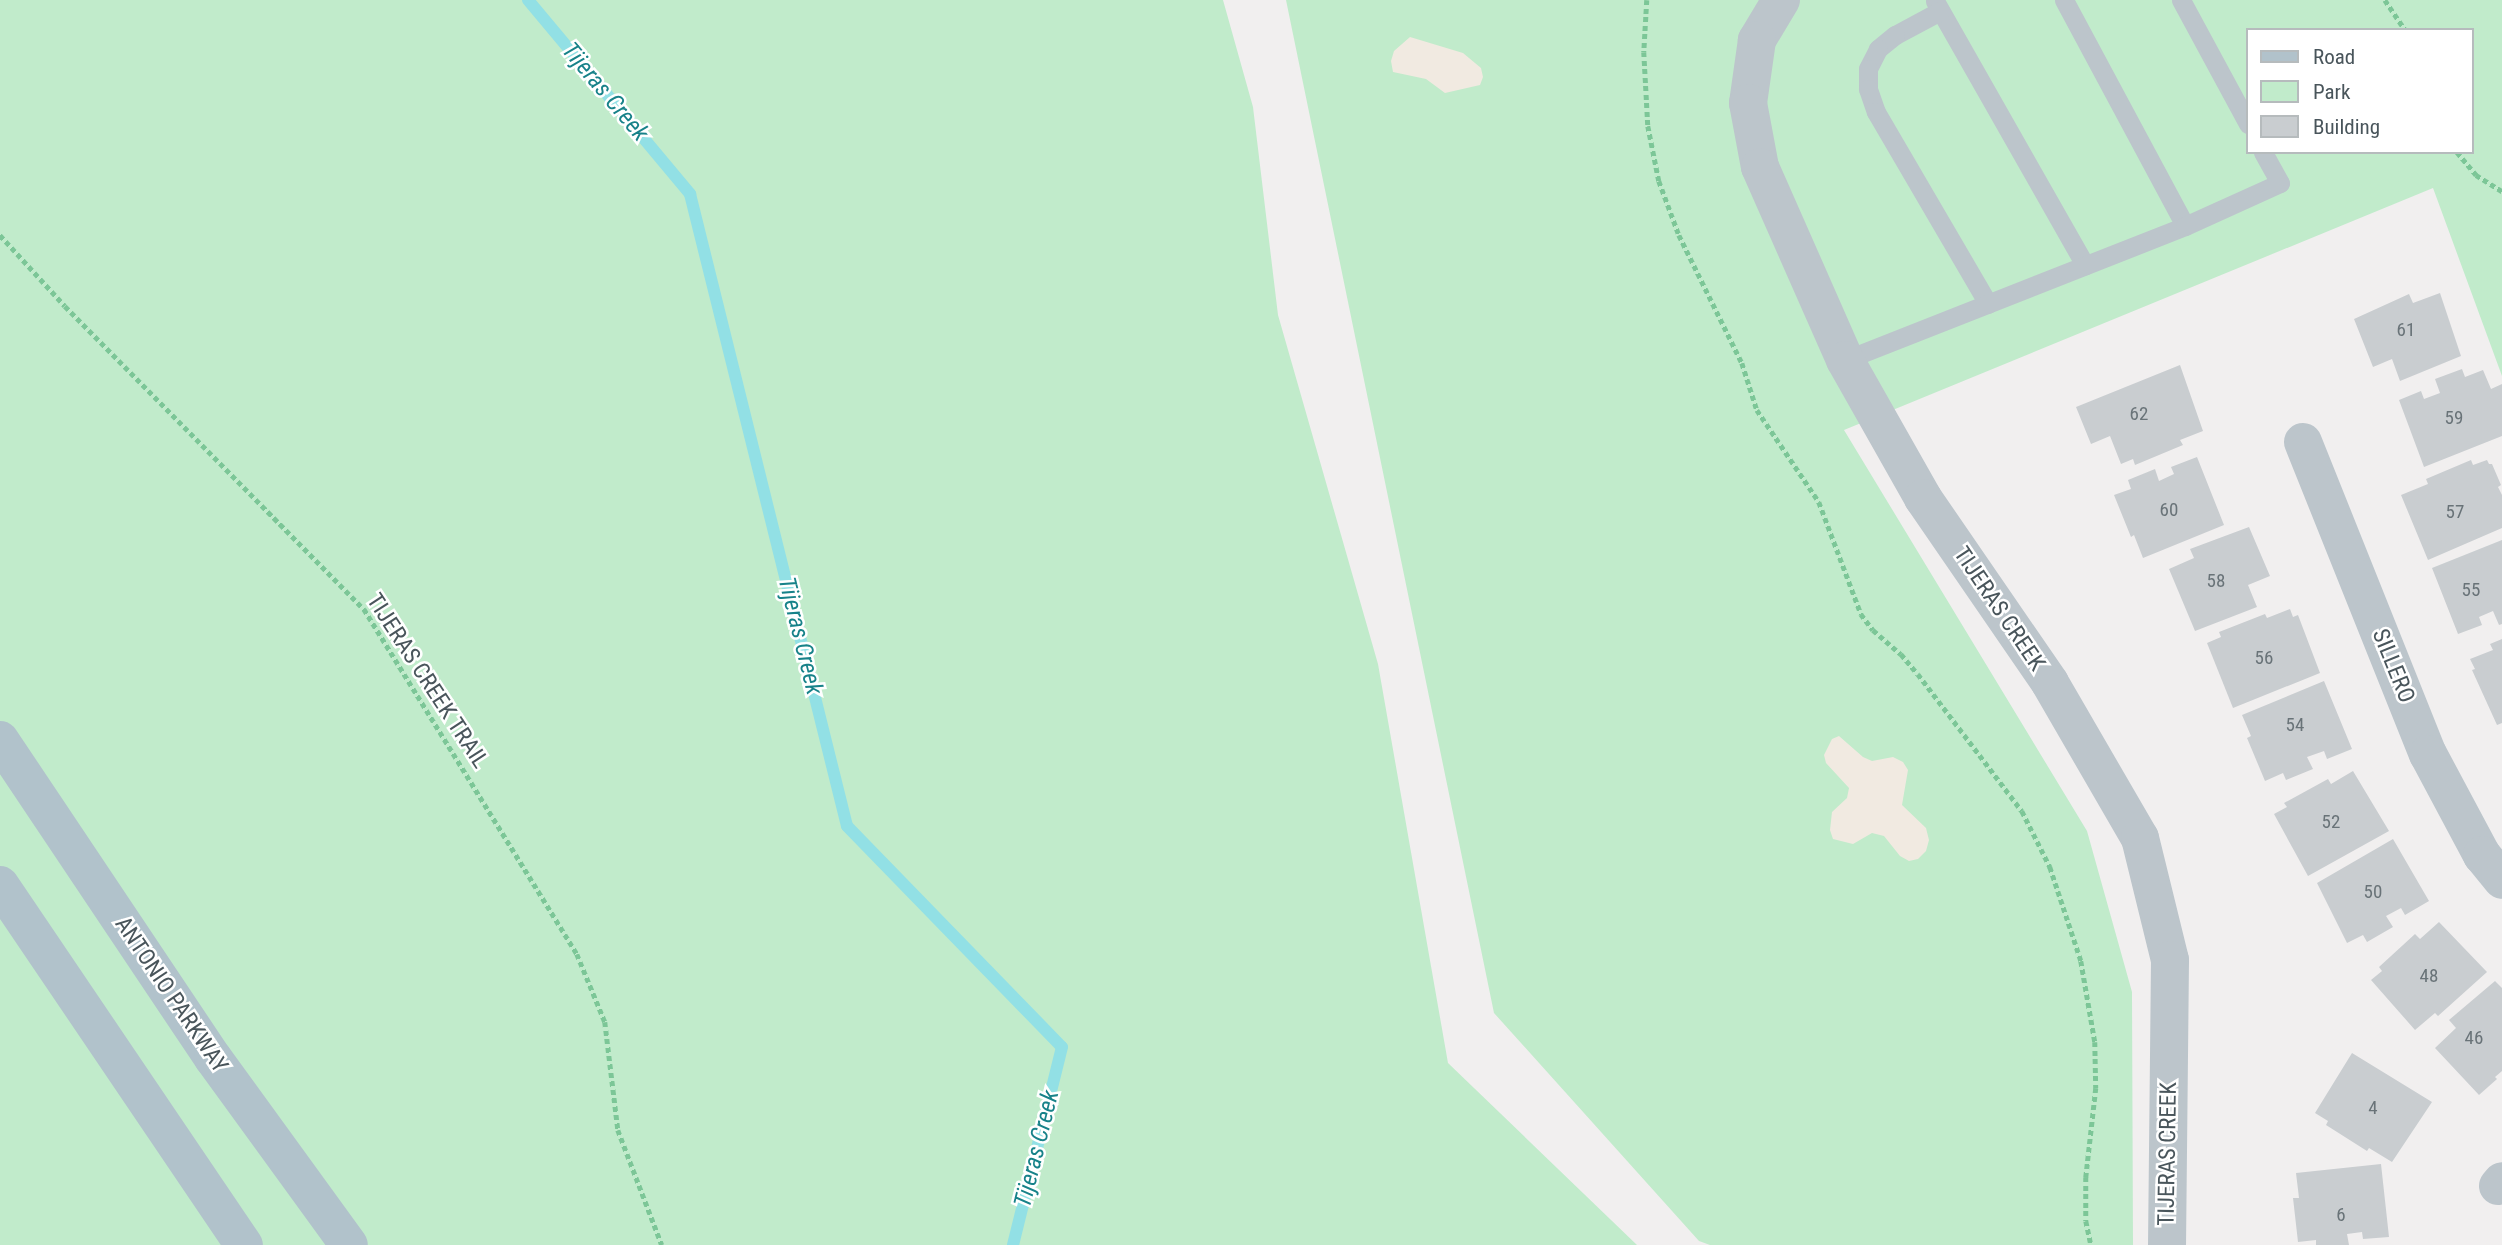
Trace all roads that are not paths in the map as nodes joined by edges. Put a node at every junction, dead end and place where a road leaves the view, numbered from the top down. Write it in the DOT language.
graph roads {
  1 [pos="1781,0"];
  2 [pos="2064,0"];
  3 [pos="2181,0"];
  4 [pos="1937,5"];
  5 [pos="2246,120"];
  6 [pos="2264,154"];
  7 [pos="2185,226"];
  8 [pos="2085,265"];
  9 [pos="1987,304"];
  10 [pos="1845,360"];
  11 [pos="2303,442"];
  12 [pos="0,740"];
  13 [pos="2502,880"];
  14 [pos="0,885"];
  15 [pos="244,1245"];
  16 [pos="349,1245"];
  17 [pos="2167,1245"];
  1 -- 10 [label="street, TIJERAS CREEK"];
  2 -- 7 [label="lane"];
  3 -- 5 [label="lane"];
  4 -- 8 [label="lane"];
  4 -- 9 [label="lane"];
  6 -- 7 [label="lane"];
  7 -- 8 [label="lane"];
  8 -- 9 [label="lane"];
  9 -- 10 [label="lane"];
  10 -- 17 [label="street, TIJERAS CREEK"];
  11 -- 13 [label="street, SILLERO"];
  12 -- 16 [label="main road, ANTONIO PARKWAY"];
  14 -- 15 [label="main road"];
}
